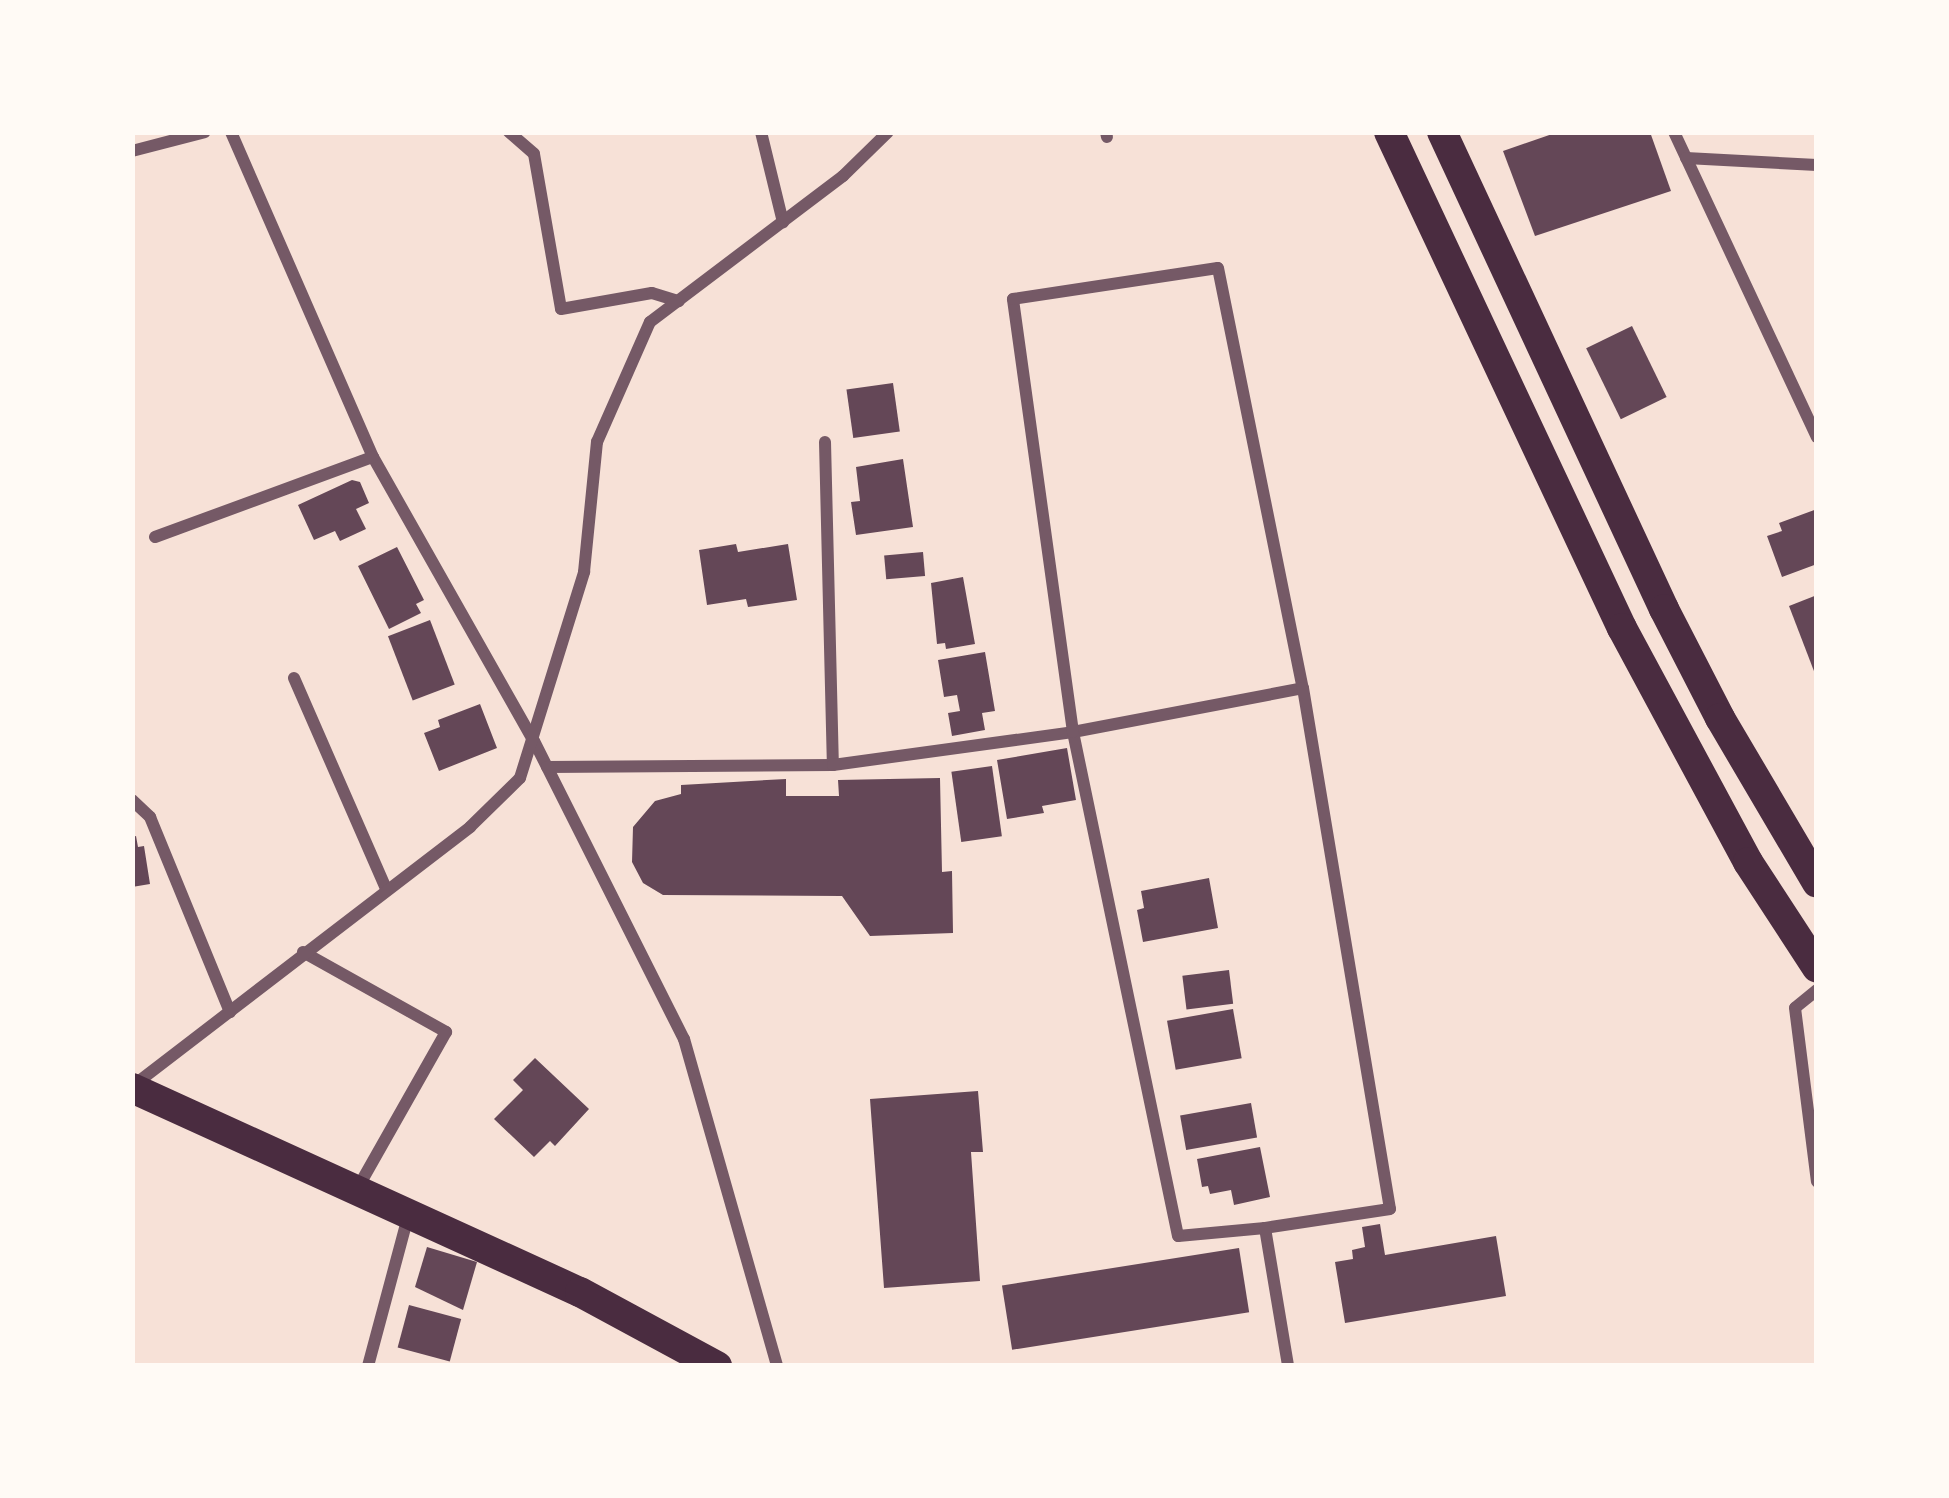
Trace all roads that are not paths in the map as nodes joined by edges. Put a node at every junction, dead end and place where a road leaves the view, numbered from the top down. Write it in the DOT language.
graph roads {
  1 [pos="205,132"];
  2 [pos="231,132"];
  3 [pos="509,132"];
  4 [pos="761,132"];
  5 [pos="888,132"];
  6 [pos="1389,132"];
  7 [pos="1442,132"];
  8 [pos="1673,132"];
  9 [pos="132,151"];
  10 [pos="1686,158"];
  11 [pos="1817,165"];
  12 [pos="783,222"];
  13 [pos="679,301"];
  14 [pos="1817,437"];
  15 [pos="825,442"];
  16 [pos="373,457"];
  17 [pos="155,537"];
  18 [pos="294,679"];
  19 [pos="1303,688"];
  20 [pos="1073,732"];
  21 [pos="534,741"];
  22 [pos="832,765"];
  23 [pos="547,767"];
  24 [pos="133,804"];
  25 [pos="1817,883"];
  26 [pos="386,890"];
  27 [pos="302,952"];
  28 [pos="1817,968"];
  29 [pos="1817,991"];
  30 [pos="230,1012"];
  31 [pos="132,1088"];
  32 [pos="1817,1182"];
  33 [pos="355,1192"];
  34 [pos="409,1216"];
  35 [pos="1265,1228"];
  36 [pos="368,1366"];
  37 [pos="717,1366"];
  38 [pos="777,1366"];
  39 [pos="1288,1366"];
  1 -- 9 [label="street"];
  2 -- 16 [label="street"];
  3 -- 13 [label="street"];
  4 -- 12 [label="street"];
  5 -- 12 [label="street"];
  6 -- 28 [label="main road"];
  7 -- 25 [label="main road"];
  8 -- 10 [label="street"];
  10 -- 11 [label="street"];
  10 -- 14 [label="street"];
  12 -- 13 [label="street"];
  13 -- 21 [label="street"];
  15 -- 22 [label="street"];
  16 -- 17 [label="street"];
  16 -- 21 [label="street"];
  18 -- 26 [label="street"];
  19 -- 20 [label="street"];
  19 -- 20 [label="street"];
  19 -- 35 [label="street"];
  20 -- 22 [label="street"];
  20 -- 35 [label="street"];
  21 -- 23 [label="street"];
  21 -- 26 [label="street"];
  22 -- 23 [label="street"];
  23 -- 38 [label="street"];
  24 -- 30 [label="street"];
  26 -- 27 [label="street"];
  27 -- 30 [label="street"];
  27 -- 33 [label="street"];
  29 -- 32 [label="street"];
  30 -- 31 [label="street"];
  31 -- 33 [label="main road"];
  33 -- 34 [label="main road"];
  34 -- 36 [label="street"];
  34 -- 37 [label="main road"];
  35 -- 39 [label="street"];
}
